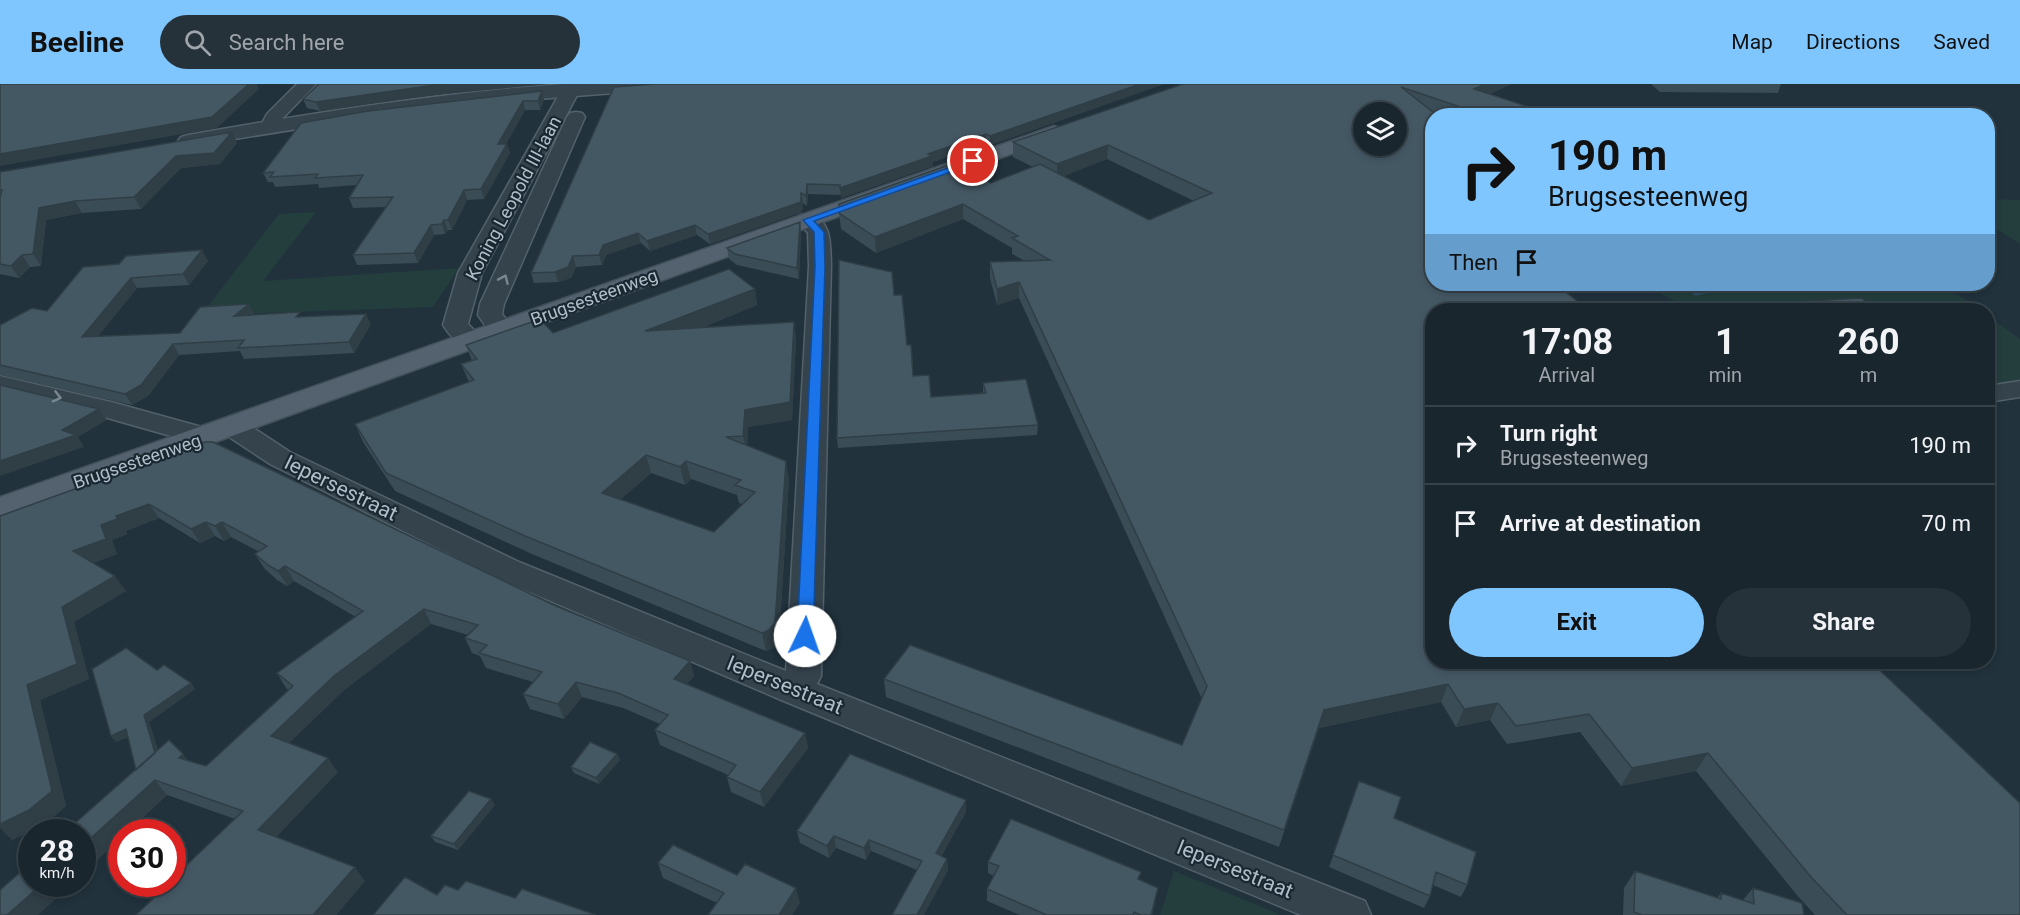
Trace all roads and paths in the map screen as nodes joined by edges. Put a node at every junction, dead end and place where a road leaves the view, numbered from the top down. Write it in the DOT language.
graph roads {
  1 [pos="308,84"];
  2 [pos="667,84"];
  3 [pos="582,86"];
  4 [pos="1081,123"];
  5 [pos="269,127"];
  6 [pos="170,144"];
  7 [pos="808,220"];
  8 [pos="502,330"];
  9 [pos="473,342"];
  10 [pos="0,384"];
  11 [pos="2020,389"];
  12 [pos="1995,393"];
  13 [pos="219,432"];
  14 [pos="0,509"];
  15 [pos="792,689"];
  16 [pos="1350,915"];
  1 -- 5 [label="street"];
  2 -- 3 [label="street"];
  3 -- 5 [label="street"];
  8 -- 3 [label="street, Koning Leopold III-laan, one-way"];
  3 -- 9 [label="street, Koning Leopold III-laan"];
  4 -- 7 [label="main road, Brugsesteenweg"];
  5 -- 6 [label="street"];
  7 -- 8 [label="main road, Brugsesteenweg"];
  7 -- 15 [label="street"];
  8 -- 9 [label="main road, Brugsesteenweg"];
  9 -- 13 [label="main road, Brugsesteenweg"];
  10 -- 13 [label="street, Iepersestraat, one-way"];
  11 -- 12 [label="street"];
  13 -- 14 [label="main road, Brugsesteenweg"];
  13 -- 15 [label="street, Iepersestraat"];
  15 -- 16 [label="street, Iepersestraat"];
}
